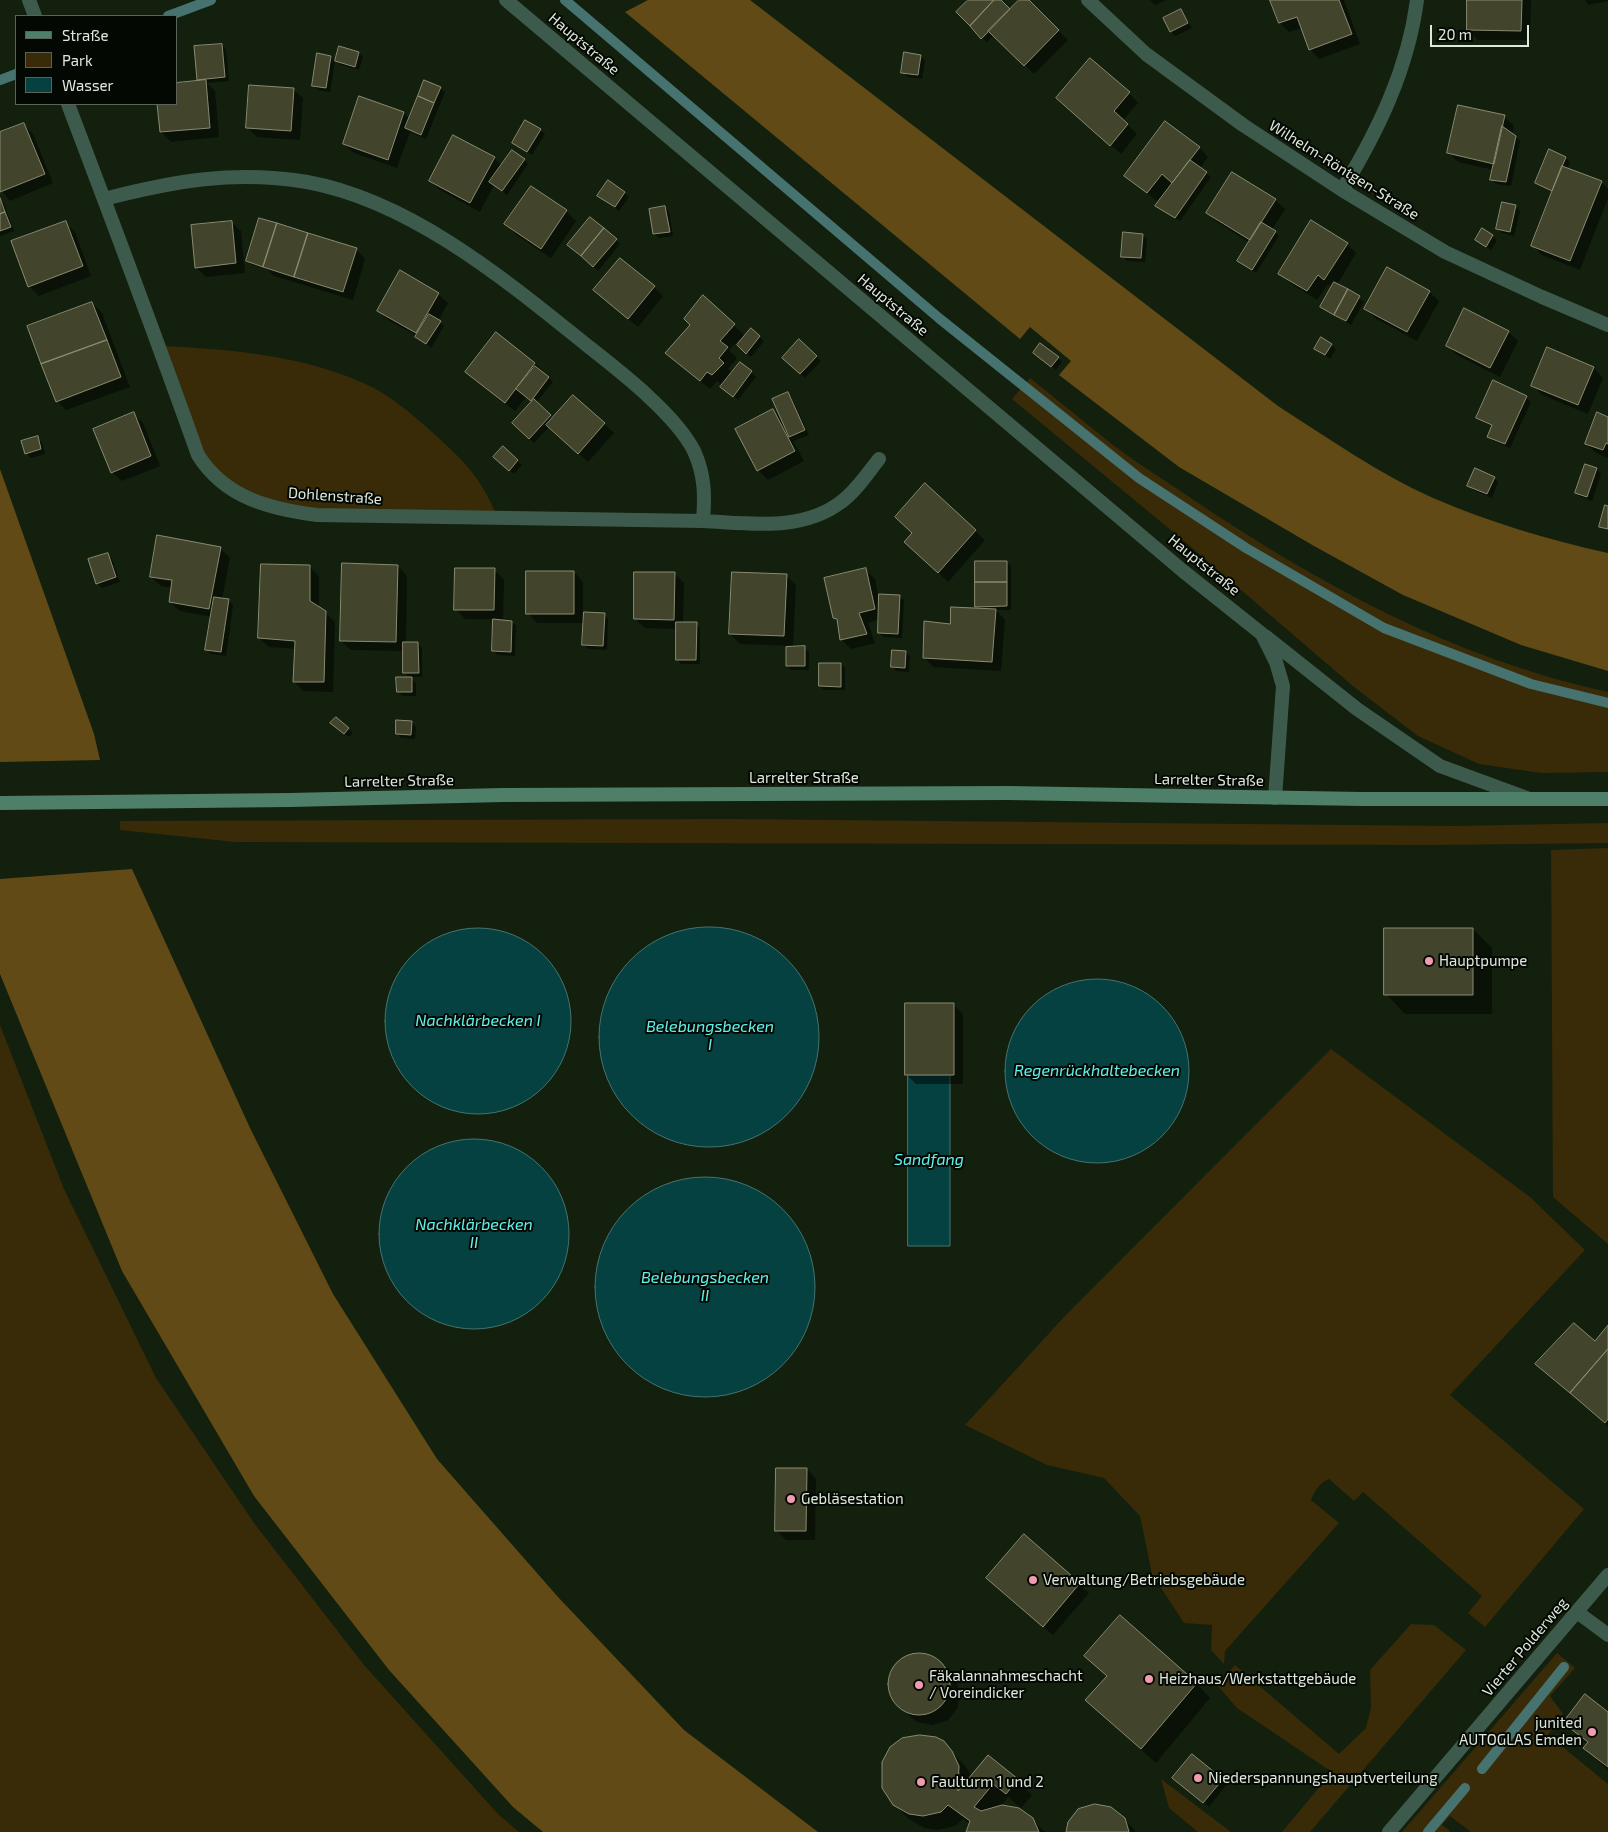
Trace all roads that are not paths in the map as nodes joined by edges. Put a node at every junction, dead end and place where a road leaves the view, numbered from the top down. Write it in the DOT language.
graph roads {
  1 [pos="29,0"];
  2 [pos="506,0"];
  3 [pos="1088,0"];
  4 [pos="1417,0"];
  5 [pos="35,15"];
  6 [pos="68,105"];
  7 [pos="1342,190"];
  8 [pos="104,199"];
  9 [pos="1608,325"];
  10 [pos="879,459"];
  11 [pos="703,521"];
  12 [pos="1262,634"];
  13 [pos="1275,798"];
  14 [pos="1608,799"];
  15 [pos="1530,800"];
  16 [pos="0,803"];
  17 [pos="1608,1575"];
  18 [pos="1577,1612"];
  19 [pos="1608,1635"];
  20 [pos="1390,1832"];
  1 -- 5 [label="street"];
  2 -- 12 [label="street, Hauptstraße"];
  3 -- 7 [label="street, Wilhelm-Röntgen-Straße"];
  4 -- 7 [label="street"];
  6 -- 8 [label="street, Dohlenstraße"];
  7 -- 9 [label="street, Wilhelm-Röntgen-Straße"];
  8 -- 11 [label="street"];
  8 -- 11 [label="street, Dohlenstraße"];
  10 -- 11 [label="street, Dohlenstraße"];
  12 -- 13 [label="street, Hauptstraße"];
  12 -- 15 [label="street, Hauptstraße"];
  13 -- 15 [label="main road, Larrelter Straße"];
  13 -- 16 [label="main road, Larrelter Straße"];
  14 -- 15 [label="main road, Larrelter Straße"];
  17 -- 18 [label="street, Vierter Polderweg"];
  18 -- 19 [label="street"];
  18 -- 20 [label="street, Vierter Polderweg"];
}
